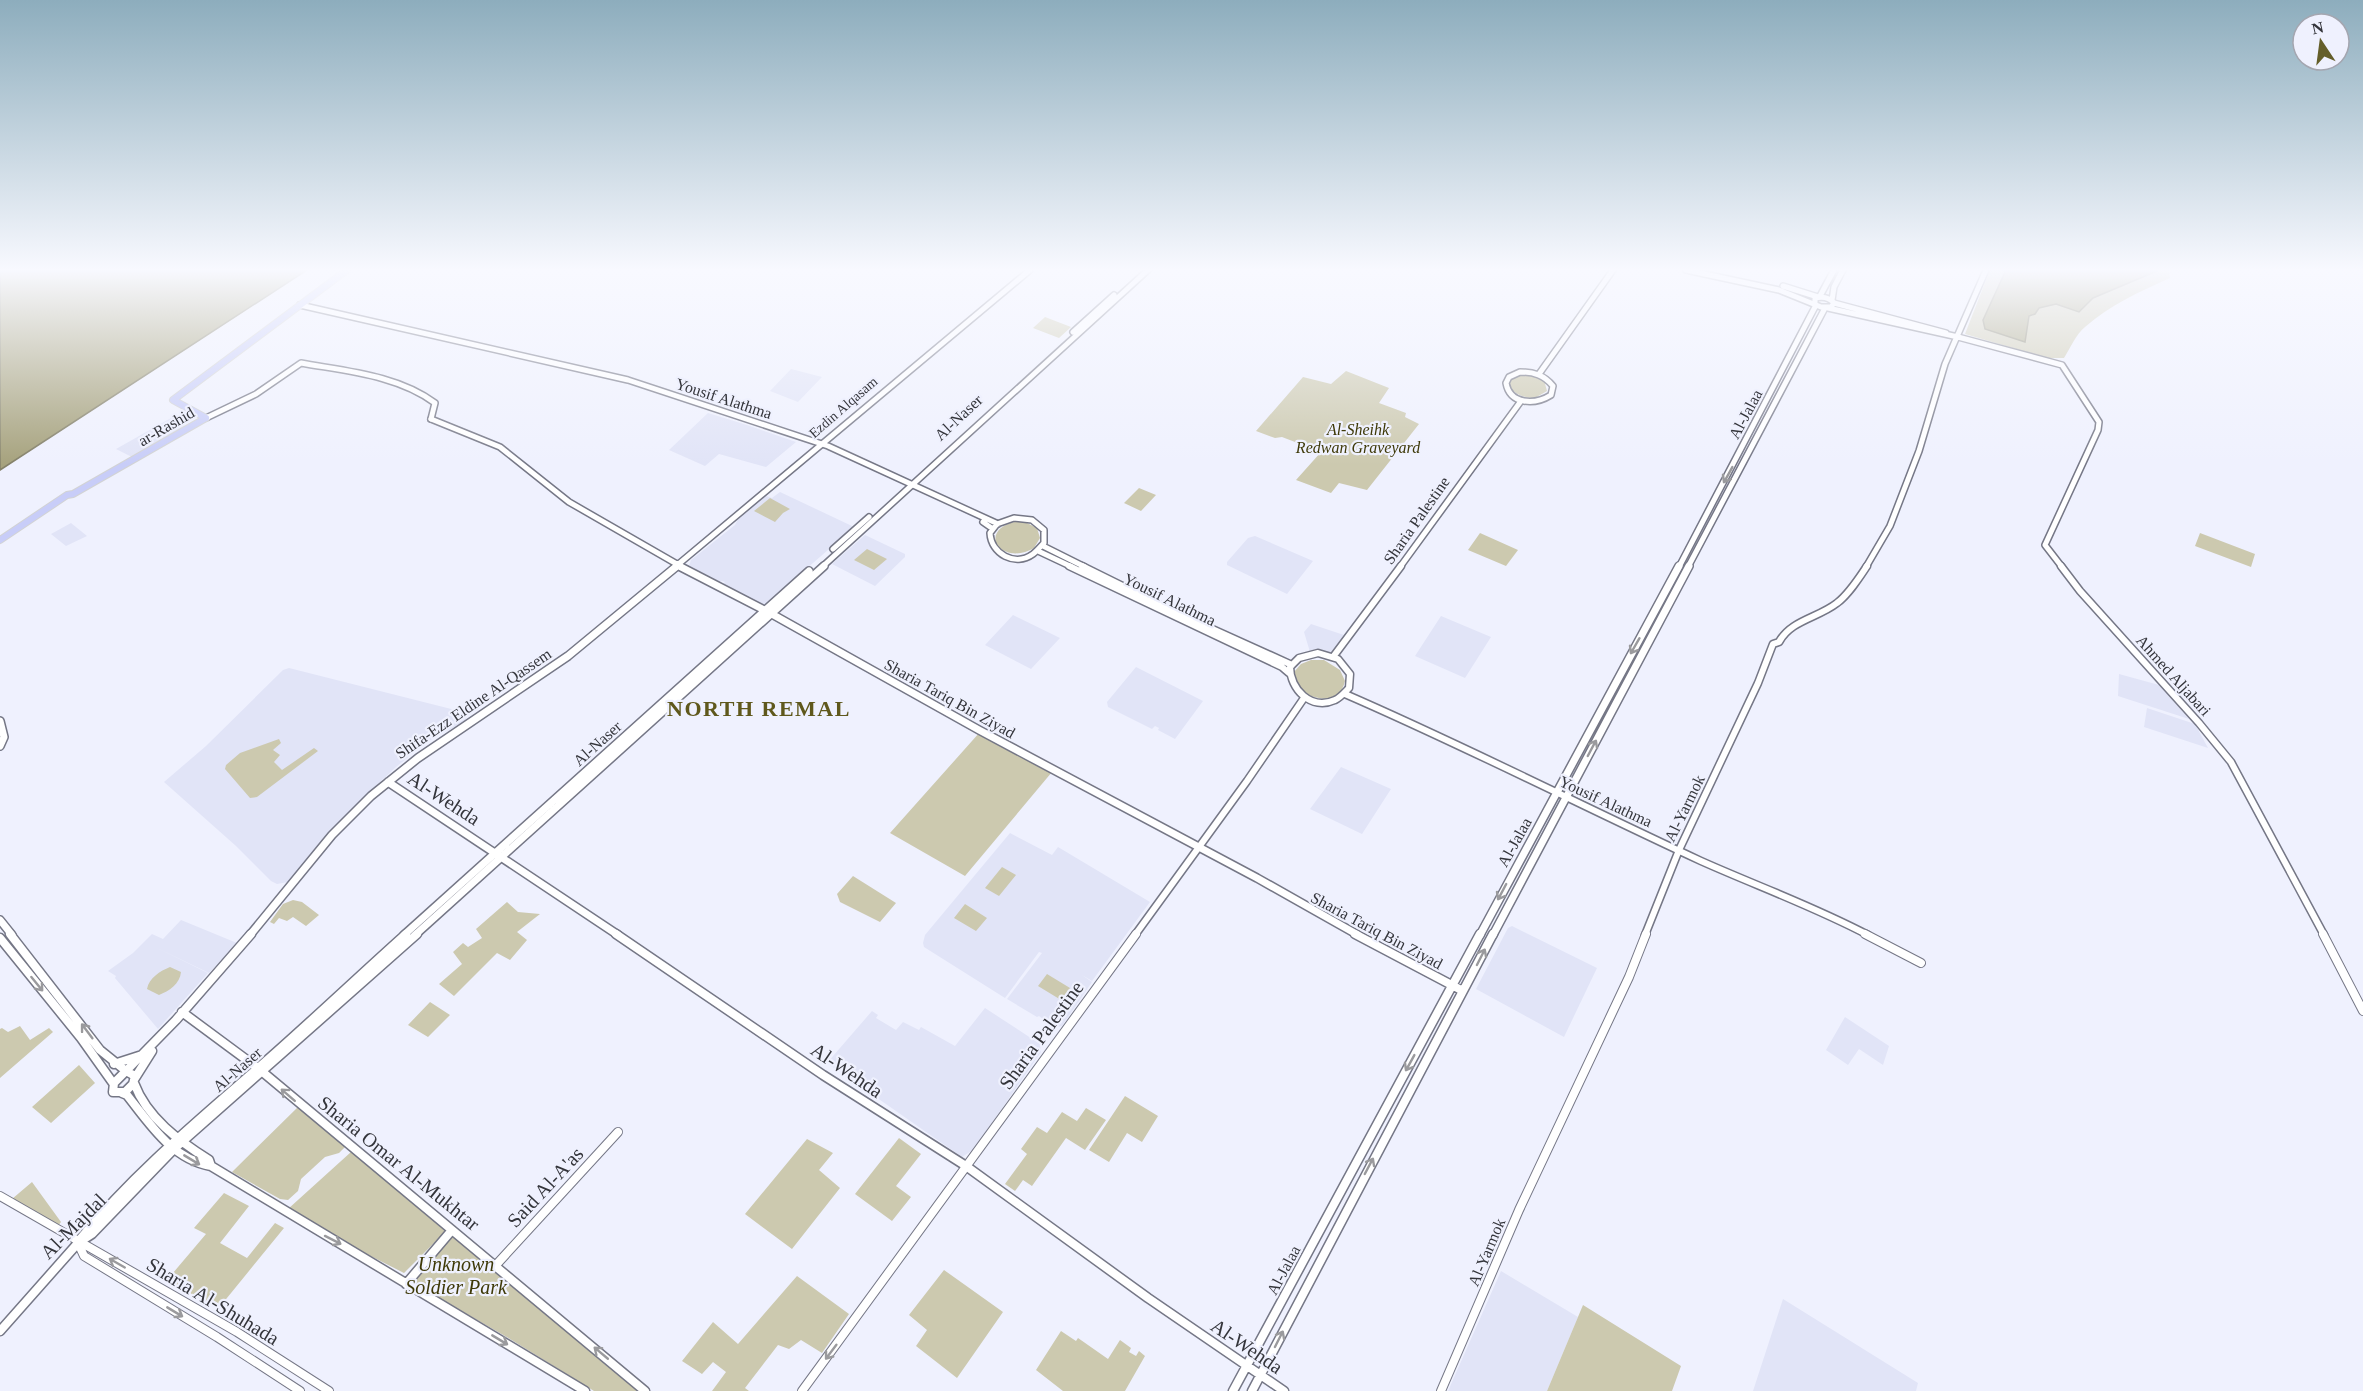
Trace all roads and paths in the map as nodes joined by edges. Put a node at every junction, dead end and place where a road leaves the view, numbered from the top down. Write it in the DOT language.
graph roads {
  1 [pos="260,335"];
  2 [pos="435,335"];
  3 [pos="951,335"];
  4 [pos="1071,335"];
  5 [pos="1075,335"];
  6 [pos="1567,335"];
  7 [pos="1799,335"];
  8 [pos="1812,335"];
  9 [pos="1949,335"];
  10 [pos="1952,335"];
  11 [pos="1958,337"];
  12 [pos="1539,374"];
  13 [pos="1521,401"];
  14 [pos="206,418"];
  15 [pos="431,419"];
  16 [pos="822,445"];
  17 [pos="813,452"];
  18 [pos="907,485"];
  19 [pos="995,527"];
  20 [pos="0,542"];
  21 [pos="1040,549"];
  22 [pos="678,565"];
  23 [pos="767,612"];
  24 [pos="1333,657"];
  25 [pos="1292,665"];
  26 [pos="1289,673"];
  27 [pos="1345,694"];
  28 [pos="1304,698"];
  29 [pos="0,721"];
  30 [pos="0,746"];
  31 [pos="388,782"];
  32 [pos="1557,792"];
  33 [pos="1566,796"];
  34 [pos="1198,847"];
  35 [pos="1679,850"];
  36 [pos="500,854"];
  37 [pos="0,920"];
  38 [pos="0,938"];
  39 [pos="1920,963"];
  40 [pos="1452,986"];
  41 [pos="1464,991"];
  42 [pos="2363,1011"];
  43 [pos="182,1012"];
  44 [pos="157,1041"];
  45 [pos="114,1065"];
  46 [pos="260,1071"];
  47 [pos="126,1074"];
  48 [pos="135,1081"];
  49 [pos="113,1083"];
  50 [pos="122,1093"];
  51 [pos="618,1132"];
  52 [pos="175,1144"];
  53 [pos="966,1166"];
  54 [pos="1,1197"];
  55 [pos="453,1230"];
  56 [pos="78,1243"];
  57 [pos="496,1265"];
  58 [pos="406,1284"];
  59 [pos="0,1331"];
  60 [pos="1246,1366"];
  61 [pos="1260,1376"];
  62 [pos="300,1391"];
  63 [pos="329,1391"];
  64 [pos="585,1391"];
  65 [pos="645,1391"];
  66 [pos="802,1391"];
  67 [pos="1233,1391"];
  68 [pos="1252,1391"];
  69 [pos="1284,1391"];
  70 [pos="1441,1391"];
  1 -- 14 [label="main road, ar-Rashid"];
  2 -- 16 [label="street, Yousif Alathma"];
  3 -- 16 [label="main road, Ezdin Alqasam"];
  4 -- 18 [label="main road, Al-Naser"];
  5 -- 18 [label="main road, Al-Naser"];
  6 -- 12 [label="street"];
  7 -- 32 [label="main road, Al-Jalaa, one-way"];
  33 -- 8 [label="main road, Al-Jalaa, one-way"];
  9 -- 11 [label="street"];
  10 -- 11 [label="street"];
  11 -- 35 [label="street, Al-Yarmok"];
  11 -- 42 [label="street, Ahmed Aljabari"];
  12 -- 13 [label="street"];
  12 -- 13 [label="street"];
  13 -- 24 [label="street, Sharia Palestine"];
  14 -- 15 [label="street"];
  14 -- 20 [label="main road, ar-Rashid"];
  15 -- 22 [label="main road, Sharia Tariq Bin Ziyad"];
  16 -- 17 [label="main road, Ezdin Alqasam"];
  16 -- 18 [label="street, Yousif Alathma"];
  17 -- 22 [label="main road, Shifa-Ezz Eldine Al-Qassem"];
  18 -- 19 [label="street, Yousif Alathma"];
  18 -- 23 [label="main road, Al-Naser"];
  19 -- 21 [label="street"];
  19 -- 21 [label="street"];
  21 -- 25 [label="street, Yousif Alathma"];
  21 -- 26 [label="street, Yousif Alathma"];
  22 -- 23 [label="main road, Sharia Tariq Bin Ziyad"];
  22 -- 31 [label="main road, Shifa-Ezz Eldine Al-Qassem"];
  23 -- 34 [label="main road, Sharia Tariq Bin Ziyad"];
  23 -- 36 [label="main road, Al-Naser"];
  24 -- 25 [label="street"];
  24 -- 27 [label="street"];
  25 -- 26 [label="street"];
  26 -- 28 [label="street"];
  27 -- 28 [label="street"];
  27 -- 32 [label="street, Yousif Alathma"];
  28 -- 34 [label="street, Sharia Palestine"];
  29 -- 30 [label="main road"];
  31 -- 36 [label="main road, Al-Wehda"];
  31 -- 43 [label="main road, Shifa-Ezz Eldine Al-Qassem"];
  32 -- 33 [label="street, Yousif Alathma"];
  32 -- 40 [label="main road, Al-Jalaa, one-way"];
  33 -- 35 [label="street, Yousif Alathma"];
  41 -- 33 [label="main road, Al-Jalaa, one-way"];
  34 -- 40 [label="main road, Sharia Tariq Bin Ziyad"];
  34 -- 53 [label="street, Sharia Palestine"];
  35 -- 39 [label="street, Yousif Alathma"];
  35 -- 70 [label="street, Al-Yarmok"];
  36 -- 46 [label="main road, Al-Naser"];
  36 -- 53 [label="main road, Al-Wehda"];
  45 -- 37 [label="main road, one-way"];
  38 -- 49 [label="main road, one-way"];
  40 -- 41 [label="main road, Sharia Tariq Bin Ziyad"];
  40 -- 60 [label="main road, Al-Jalaa, one-way"];
  61 -- 41 [label="main road, Al-Jalaa, one-way"];
  43 -- 44 [label="main road, Shifa-Ezz Eldine Al-Qassem"];
  43 -- 46 [label="main road, Sharia Omar Al-Mukhtar"];
  44 -- 45 [label="main road"];
  44 -- 47 [label="main road"];
  44 -- 48 [label="main road"];
  45 -- 47 [label="main road"];
  46 -- 52 [label="main road, Al-Naser"];
  55 -- 46 [label="main road, Sharia Omar Al-Mukhtar, one-way"];
  47 -- 48 [label="main road"];
  47 -- 49 [label="main road"];
  48 -- 50 [label="main road"];
  48 -- 52 [label="main road"];
  49 -- 50 [label="main road"];
  50 -- 52 [label="main road"];
  51 -- 57 [label="street, Said Al-A'as"];
  52 -- 56 [label="main road, Al-Majdal"];
  52 -- 58 [label="main road, one-way"];
  53 -- 60 [label="main road, Al-Wehda"];
  53 -- 66 [label="street, Sharia Palestine, one-way"];
  54 -- 56 [label="street, Sharia Al-Shuhada"];
  55 -- 57 [label="main road, Sharia Omar Al-Mukhtar"];
  55 -- 58 [label="main road"];
  56 -- 59 [label="main road, Al-Majdal"];
  56 -- 62 [label="street, Sharia Al-Shuhada, one-way"];
  63 -- 56 [label="street, Sharia Al-Shuhada, one-way"];
  65 -- 57 [label="main road, Sharia Omar Al-Mukhtar, one-way"];
  58 -- 64 [label="main road, one-way"];
  60 -- 61 [label="main road, Al-Wehda"];
  60 -- 67 [label="main road, Al-Jalaa"];
  61 -- 68 [label="main road, Al-Jalaa"];
  61 -- 69 [label="main road, Al-Wehda"];
}
